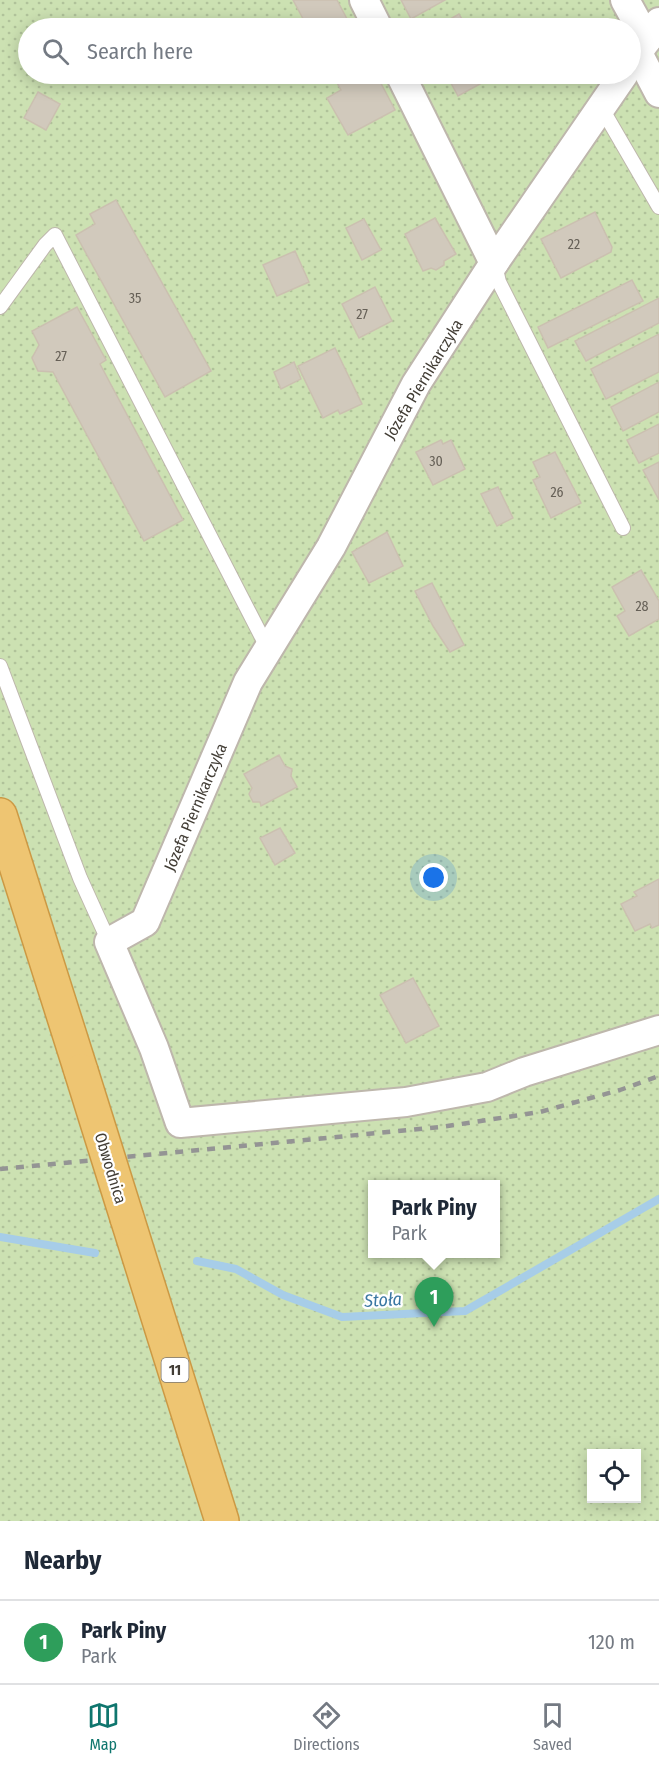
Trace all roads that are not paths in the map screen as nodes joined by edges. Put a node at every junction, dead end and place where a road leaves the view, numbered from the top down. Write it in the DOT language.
graph roads {
  1 [pos="364,0"];
  2 [pos="625,0"];
  3 [pos="373,18"];
  4 [pos="630,18"];
  5 [pos="641,53"];
  6 [pos="405,84"];
  7 [pos="617,84"];
  8 [pos="659,93"];
  9 [pos="601,107"];
  10 [pos="659,207"];
  11 [pos="494,263"];
  12 [pos="0,307"];
  13 [pos="623,528"];
  14 [pos="269,650"];
  15 [pos="0,666"];
  16 [pos="0,815"];
  17 [pos="109,942"];
  18 [pos="659,1030"];
  19 [pos="222,1521"];
  1 -- 3 [label="street"];
  2 -- 4 [label="street"];
  5 -- 8 [label="street"];
  6 -- 11 [label="street"];
  7 -- 9 [label="street, Józefa Piernikarczyka"];
  9 -- 10 [label="lane"];
  9 -- 11 [label="street, Józefa Piernikarczyka"];
  11 -- 13 [label="lane"];
  11 -- 14 [label="street, Józefa Piernikarczyka"];
  12 -- 14 [label="lane"];
  14 -- 17 [label="street, Józefa Piernikarczyka"];
  15 -- 17 [label="lane"];
  16 -- 19 [label="highway, Obwodnica / 11, bridge"];
  17 -- 18 [label="street"];
}
